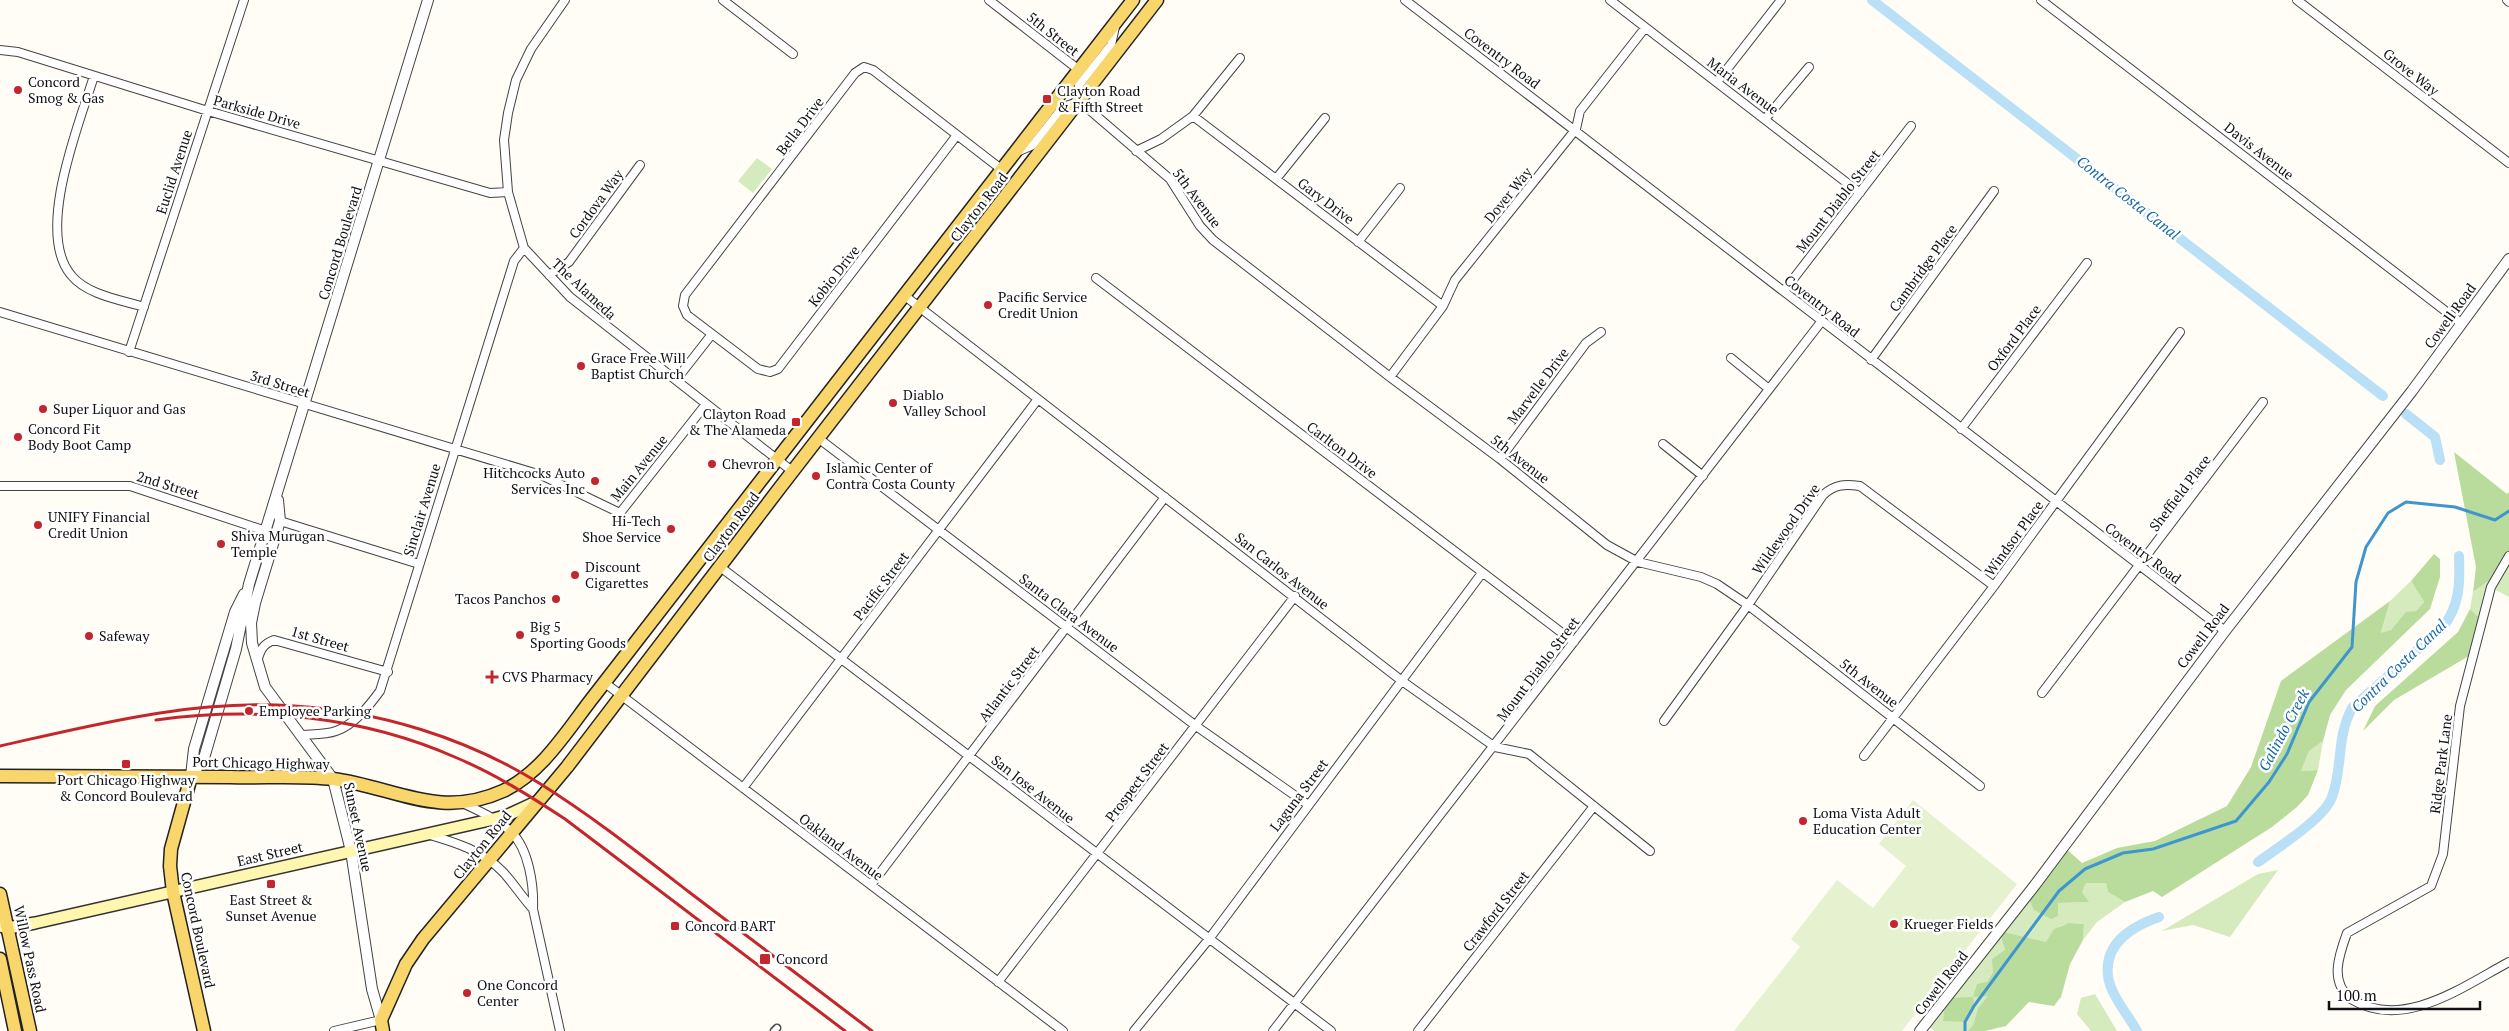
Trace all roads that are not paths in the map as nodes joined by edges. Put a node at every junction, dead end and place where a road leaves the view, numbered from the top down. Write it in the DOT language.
graph roads {
  1 [pos="244,0"];
  2 [pos="428,0"];
  3 [pos="565,0"];
  4 [pos="723,0"];
  5 [pos="989,0"];
  6 [pos="1133,0"];
  7 [pos="1158,0"];
  8 [pos="1406,0"];
  9 [pos="1610,0"];
  10 [pos="1781,0"];
  11 [pos="2041,0"];
  12 [pos="2297,0"];
  13 [pos="1117,21"];
  14 [pos="1644,28"];
  15 [pos="0,50"];
  16 [pos="792,54"];
  17 [pos="1240,58"];
  18 [pos="1809,67"];
  19 [pos="1079,70"];
  20 [pos="94,76"];
  21 [pos="1717,82"];
  22 [pos="1079,101"];
  23 [pos="208,111"];
  24 [pos="1194,116"];
  25 [pos="1325,118"];
  26 [pos="1766,118"];
  27 [pos="1911,126"];
  28 [pos="1576,129"];
  29 [pos="957,135"];
  30 [pos="1136,151"];
  31 [pos="1014,153"];
  32 [pos="380,161"];
  33 [pos="2509,163"];
  34 [pos="640,165"];
  35 [pos="1001,169"];
  36 [pos="1276,179"];
  37 [pos="1400,188"];
  38 [pos="1994,191"];
  39 [pos="508,192"];
  40 [pos="1860,193"];
  41 [pos="1358,242"];
  42 [pos="524,248"];
  43 [pos="2509,259"];
  44 [pos="2087,263"];
  45 [pos="549,275"];
  46 [pos="1096,278"];
  47 [pos="1784,292"];
  48 [pos="905,296"];
  49 [pos="1443,306"];
  50 [pos="144,307"];
  51 [pos="920,309"];
  52 [pos="0,312"];
  53 [pos="1822,322"];
  54 [pos="2461,323"];
  55 [pos="1601,332"];
  56 [pos="2180,332"];
  57 [pos="712,334"];
  58 [pos="130,352"];
  59 [pos="1731,358"];
  60 [pos="1871,360"];
  61 [pos="1390,377"];
  62 [pos="676,380"];
  63 [pos="1769,390"];
  64 [pos="1038,400"];
  65 [pos="2263,402"];
  66 [pos="706,404"];
  67 [pos="306,405"];
  68 [pos="1961,429"];
  69 [pos="818,438"];
  70 [pos="1663,444"];
  71 [pos="454,450"];
  72 [pos="777,459"];
  73 [pos="1500,459"];
  74 [pos="792,471"];
  75 [pos="1702,476"];
  76 [pos="551,482"];
  77 [pos="0,486"];
  78 [pos="277,494"];
  79 [pos="1165,497"];
  80 [pos="2056,502"];
  81 [pos="280,521"];
  82 [pos="266,530"];
  83 [pos="939,530"];
  84 [pos="2509,556"];
  85 [pos="1638,562"];
  86 [pos="419,564"];
  87 [pos="719,566"];
  88 [pos="2140,566"];
  89 [pos="1482,573"];
  90 [pos="1994,586"];
  91 [pos="1295,596"];
  92 [pos="1748,606"];
  93 [pos="1067,628"];
  94 [pos="2225,631"];
  95 [pos="1574,642"];
  96 [pos="842,658"];
  97 [pos="256,663"];
  98 [pos="388,672"];
  99 [pos="1402,681"];
  100 [pos="605,683"];
  101 [pos="2042,693"];
  102 [pos="622,696"];
  103 [pos="1894,718"];
  104 [pos="1664,721"];
  105 [pos="1196,726"];
  106 [pos="300,735"];
  107 [pos="1494,748"];
  108 [pos="970,756"];
  109 [pos="1864,756"];
  110 [pos="540,765"];
  111 [pos="0,776"];
  112 [pos="191,777"];
  113 [pos="333,779"];
  114 [pos="1980,786"];
  115 [pos="743,788"];
  116 [pos="458,801"];
  117 [pos="536,802"];
  118 [pos="1307,804"];
  119 [pos="1594,806"];
  120 [pos="494,819"];
  121 [pos="513,833"];
  122 [pos="426,834"];
  123 [pos="351,851"];
  124 [pos="1650,851"];
  125 [pos="1097,854"];
  126 [pos="489,861"];
  127 [pos="871,886"];
  128 [pos="173,892"];
  129 [pos="0,894"];
  130 [pos="533,909"];
  131 [pos="3,930"];
  132 [pos="1209,938"];
  133 [pos="0,960"];
  134 [pos="2509,962"];
  135 [pos="998,982"];
  136 [pos="1295,1004"];
  137 [pos="382,1025"];
  138 [pos="15,1031"];
  139 [pos="30,1031"];
  140 [pos="204,1031"];
  141 [pos="334,1031"];
  142 [pos="560,1031"];
  143 [pos="1063,1031"];
  144 [pos="1134,1031"];
  145 [pos="1273,1031"];
  146 [pos="1331,1031"];
  147 [pos="1418,1031"];
  148 [pos="1920,1031"];
  1 -- 23 [label="street, Euclid Avenue"];
  2 -- 32 [label="street, Concord Boulevard"];
  3 -- 39 [label="street, The Alameda"];
  4 -- 16 [label="street"];
  5 -- 19 [label="street, 5th Street"];
  6 -- 13 [label="main road, Clayton Road"];
  7 -- 22 [label="main road, Clayton Road"];
  8 -- 28 [label="street, Coventry Road"];
  9 -- 14 [label="street, Maria Avenue"];
  10 -- 21 [label="street"];
  11 -- 54 [label="street, Davis Avenue"];
  12 -- 33 [label="street, Grove Way"];
  13 -- 19 [label="main road, Clayton Road"];
  13 -- 22 [label="street"];
  14 -- 21 [label="street, Maria Avenue"];
  14 -- 28 [label="street, Dover Way"];
  15 -- 20 [label="street, Parkside Drive"];
  17 -- 24 [label="street"];
  18 -- 26 [label="street"];
  19 -- 31 [label="main road, Clayton Road"];
  20 -- 23 [label="street, Parkside Drive"];
  20 -- 50 [label="street"];
  21 -- 26 [label="street, Maria Avenue"];
  22 -- 30 [label="street, 5th Avenue"];
  22 -- 31 [label="street"];
  22 -- 51 [label="main road, Clayton Road"];
  23 -- 32 [label="street, Parkside Drive"];
  23 -- 50 [label="street, Euclid Avenue"];
  24 -- 30 [label="street"];
  24 -- 36 [label="street, Gary Drive"];
  25 -- 36 [label="street"];
  26 -- 40 [label="street, Maria Avenue"];
  27 -- 40 [label="street, Mount Diablo Street"];
  28 -- 47 [label="street, Coventry Road"];
  28 -- 49 [label="street, Dover Way"];
  29 -- 35 [label="street, Bella Drive"];
  29 -- 57 [label="street, Kobio Drive"];
  29 -- 57 [label="street, Bella Drive"];
  30 -- 61 [label="street, 5th Avenue"];
  31 -- 35 [label="main road, Clayton Road"];
  32 -- 39 [label="street, Parkside Drive"];
  32 -- 67 [label="street, Concord Boulevard"];
  34 -- 45 [label="street, Cordova Way"];
  35 -- 48 [label="main road, Clayton Road"];
  36 -- 41 [label="street, Gary Drive"];
  37 -- 41 [label="street"];
  38 -- 60 [label="street, Cambridge Place"];
  39 -- 42 [label="street, The Alameda"];
  40 -- 47 [label="street, Mount Diablo Street"];
  41 -- 49 [label="street, Gary Drive"];
  42 -- 45 [label="street, The Alameda"];
  42 -- 71 [label="street, Sinclair Avenue"];
  43 -- 54 [label="street, Cowell Road"];
  44 -- 68 [label="street, Oxford Place"];
  45 -- 62 [label="street, The Alameda"];
  46 -- 89 [label="street, Carlton Drive"];
  47 -- 53 [label="street, Coventry Road"];
  48 -- 51 [label="street, San Carlos Avenue"];
  48 -- 72 [label="main road, Clayton Road"];
  49 -- 61 [label="street, Dover Way"];
  50 -- 58 [label="street, Euclid Avenue"];
  51 -- 64 [label="street, San Carlos Avenue"];
  51 -- 69 [label="main road, Clayton Road"];
  52 -- 58 [label="street, 3rd Street"];
  53 -- 60 [label="street, Coventry Road"];
  53 -- 63 [label="street, Mount Diablo Street"];
  54 -- 94 [label="street, Cowell Road"];
  55 -- 73 [label="street, Marvelle Drive"];
  56 -- 80 [label="street, Windsor Place"];
  57 -- 62 [label="street"];
  58 -- 67 [label="street, 3rd Street"];
  59 -- 63 [label="street"];
  60 -- 68 [label="street, Coventry Road"];
  61 -- 73 [label="street, 5th Avenue"];
  62 -- 66 [label="street, The Alameda"];
  63 -- 75 [label="street, Mount Diablo Street"];
  64 -- 79 [label="street, San Carlos Avenue"];
  64 -- 83 [label="street, Pacific Street"];
  65 -- 88 [label="street, Sheffield Place"];
  66 -- 72 [label="street, The Alameda"];
  66 -- 76 [label="street, Main Avenue"];
  67 -- 71 [label="street, 3rd Street"];
  67 -- 78 [label="street, Concord Boulevard"];
  68 -- 80 [label="street, Coventry Road"];
  69 -- 74 [label="main road, Clayton Road"];
  69 -- 83 [label="street, Santa Clara Avenue"];
  70 -- 75 [label="street"];
  71 -- 76 [label="street, 3rd Street"];
  71 -- 86 [label="street, Sinclair Avenue"];
  72 -- 74 [label="street, The Alameda"];
  72 -- 100 [label="main road, Clayton Road"];
  73 -- 85 [label="street, 5th Avenue"];
  74 -- 87 [label="main road, Clayton Road"];
  75 -- 85 [label="street, Mount Diablo Street"];
  77 -- 82 [label="street, 2nd Street"];
  78 -- 81 [label="street, Concord Boulevard"];
  78 -- 82 [label="street, Concord Boulevard"];
  79 -- 91 [label="street, San Carlos Avenue"];
  79 -- 93 [label="street, Atlantic Street"];
  80 -- 88 [label="street, Coventry Road"];
  80 -- 90 [label="street, Windsor Place"];
  81 -- 86 [label="street"];
  81 -- 97 [label="street, Concord Boulevard"];
  82 -- 112 [label="street, Concord Boulevard"];
  83 -- 93 [label="street, Santa Clara Avenue"];
  83 -- 96 [label="street, Pacific Street"];
  84 -- 134 [label="street, Ridge Park Lane"];
  85 -- 92 [label="street, 5th Avenue"];
  85 -- 95 [label="street, Mount Diablo Street"];
  86 -- 98 [label="street, Sinclair Avenue"];
  87 -- 96 [label="street, San Jose Avenue"];
  87 -- 102 [label="main road, Clayton Road"];
  88 -- 94 [label="street, Coventry Road"];
  88 -- 101 [label="street, Sheffield Place"];
  89 -- 95 [label="street, Carlton Drive"];
  89 -- 99 [label="street, Laguna Street"];
  90 -- 92 [label="street, Wildewood Drive"];
  90 -- 103 [label="street, Windsor Place"];
  91 -- 99 [label="street, San Carlos Avenue"];
  91 -- 105 [label="street, Prospect Street"];
  92 -- 103 [label="street, 5th Avenue"];
  92 -- 104 [label="street, Wildewood Drive"];
  93 -- 105 [label="street, Santa Clara Avenue"];
  93 -- 108 [label="street, Atlantic Street"];
  94 -- 148 [label="street, Cowell Road"];
  95 -- 107 [label="street, Mount Diablo Street"];
  96 -- 108 [label="street, San Jose Avenue"];
  96 -- 115 [label="street, Pacific Street"];
  97 -- 98 [label="street, 1st Street"];
  97 -- 106 [label="street, Sunset Avenue"];
  98 -- 106 [label="street, Sinclair Avenue"];
  99 -- 107 [label="street, San Carlos Avenue"];
  99 -- 118 [label="street, Laguna Street"];
  100 -- 102 [label="street, Oakland Avenue"];
  100 -- 110 [label="main road, Clayton Road"];
  102 -- 115 [label="street, Oakland Avenue"];
  102 -- 117 [label="main road, Clayton Road"];
  103 -- 109 [label="street, Windsor Place"];
  103 -- 114 [label="street, 5th Avenue"];
  105 -- 118 [label="street, Santa Clara Avenue"];
  105 -- 125 [label="street, Prospect Street"];
  106 -- 113 [label="street, Sunset Avenue"];
  107 -- 119 [label="street, San Carlos Avenue"];
  107 -- 136 [label="street, Mount Diablo Street"];
  108 -- 125 [label="street, San Jose Avenue"];
  108 -- 127 [label="street, Atlantic Street"];
  110 -- 116 [label="main road, Port Chicago Highway"];
  111 -- 112 [label="main road, Port Chicago Highway"];
  112 -- 113 [label="main road, Port Chicago Highway"];
  112 -- 128 [label="main road, Concord Boulevard"];
  113 -- 116 [label="main road, Port Chicago Highway"];
  113 -- 123 [label="street, Sunset Avenue"];
  115 -- 127 [label="street, Oakland Avenue"];
  116 -- 120 [label="street"];
  117 -- 120 [label="main road, East Street"];
  117 -- 121 [label="main road, Clayton Road"];
  118 -- 132 [label="street, Laguna Street"];
  119 -- 124 [label="street, San Carlos Avenue"];
  119 -- 147 [label="street, Crawford Street"];
  120 -- 121 [label="street"];
  120 -- 122 [label="main road, East Street"];
  121 -- 126 [label="main road, Clayton Road"];
  121 -- 130 [label="street"];
  122 -- 123 [label="main road, East Street"];
  122 -- 126 [label="street"];
  123 -- 128 [label="main road, East Street"];
  123 -- 137 [label="street, Sunset Avenue"];
  125 -- 132 [label="street, San Jose Avenue"];
  125 -- 135 [label="street, Prospect Street"];
  126 -- 130 [label="street"];
  126 -- 137 [label="main road, Clayton Road"];
  127 -- 135 [label="street, Oakland Avenue"];
  128 -- 131 [label="main road, East Street"];
  128 -- 140 [label="main road, Concord Boulevard"];
  129 -- 131 [label="main road, Willow Pass Road"];
  130 -- 142 [label="street"];
  131 -- 139 [label="main road, Willow Pass Road"];
  132 -- 136 [label="street, San Jose Avenue"];
  132 -- 144 [label="street, Laguna Street"];
  133 -- 138 [label="main road"];
  135 -- 143 [label="street, Oakland Avenue"];
  136 -- 145 [label="street, Mount Diablo Street"];
  136 -- 146 [label="street, San Jose Avenue"];
  137 -- 141 [label="street"];
}
